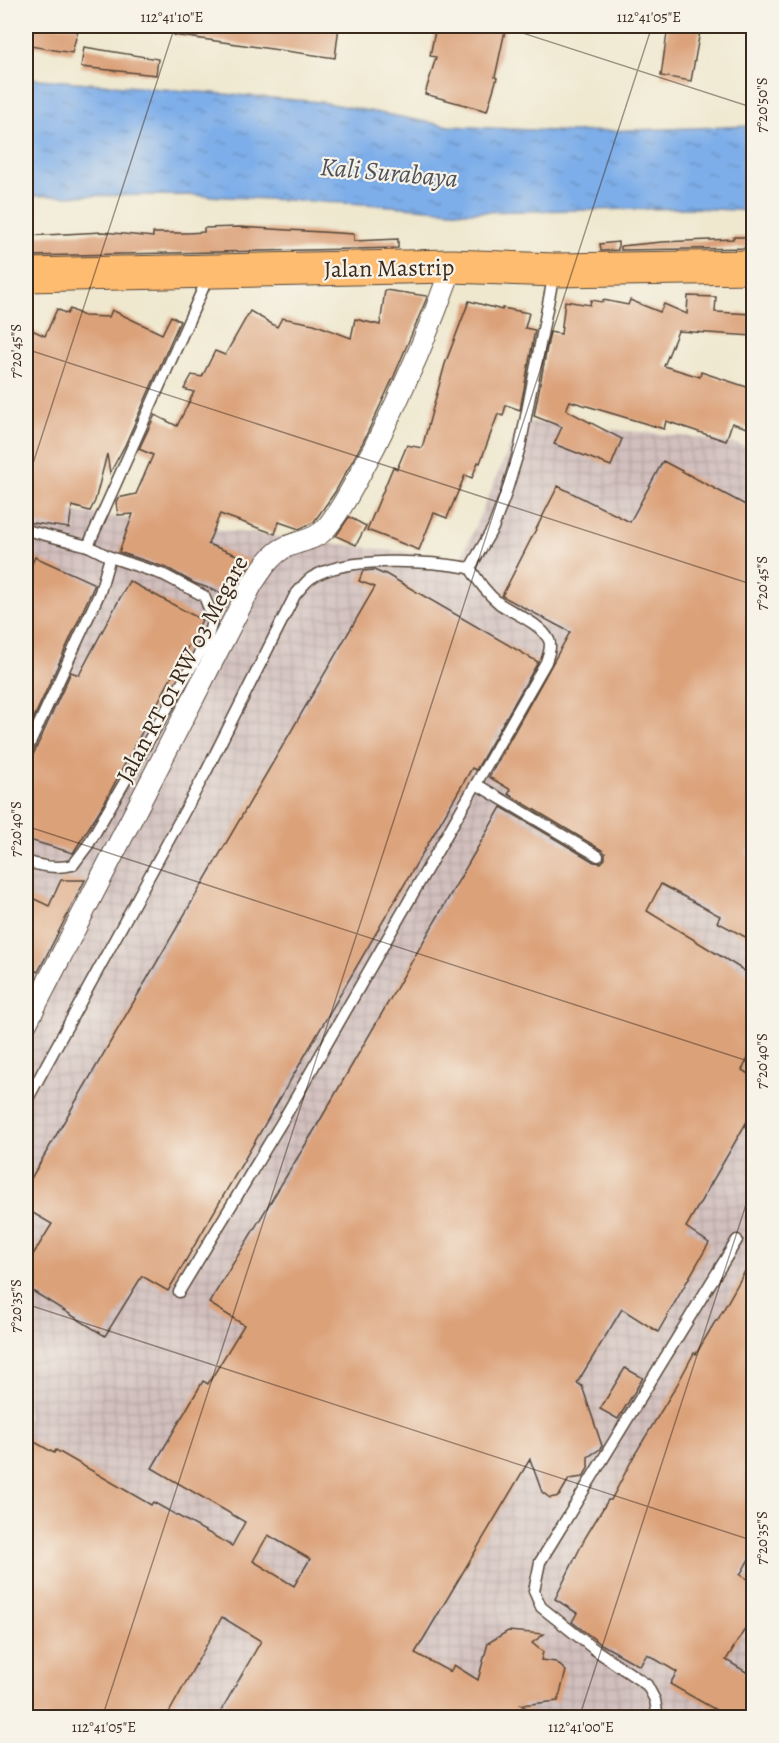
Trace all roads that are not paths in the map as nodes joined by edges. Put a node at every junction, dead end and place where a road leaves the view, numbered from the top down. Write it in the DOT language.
graph roads {
  1 [pos="452,266"];
  2 [pos="753,267"];
  3 [pos="211,270"];
  4 [pos="555,270"];
  5 [pos="26,275"];
  6 [pos="26,530"];
  7 [pos="88,546"];
  8 [pos="110,557"];
  9 [pos="470,568"];
  10 [pos="26,752"];
  11 [pos="476,784"];
  12 [pos="598,856"];
  13 [pos="26,861"];
  14 [pos="26,1024"];
  15 [pos="26,1102"];
  16 [pos="737,1240"];
  17 [pos="179,1292"];
  18 [pos="658,1718"];
  1 -- 3 [label="main road, Jalan Mastrip"];
  1 -- 4 [label="main road, Jalan Mastrip"];
  1 -- 14 [label="street, Jalan RT 01 RW 03 Megare"];
  2 -- 4 [label="main road, Jalan Mastrip"];
  3 -- 5 [label="main road, Jalan Mastrip"];
  3 -- 7 [label="lane"];
  4 -- 9 [label="lane"];
  6 -- 7 [label="lane"];
  7 -- 8 [label="lane"];
  8 -- 10 [label="lane"];
  8 -- 13 [label="lane"];
  9 -- 11 [label="lane"];
  9 -- 15 [label="lane"];
  11 -- 12 [label="lane"];
  11 -- 17 [label="lane"];
  16 -- 18 [label="lane"];
}
